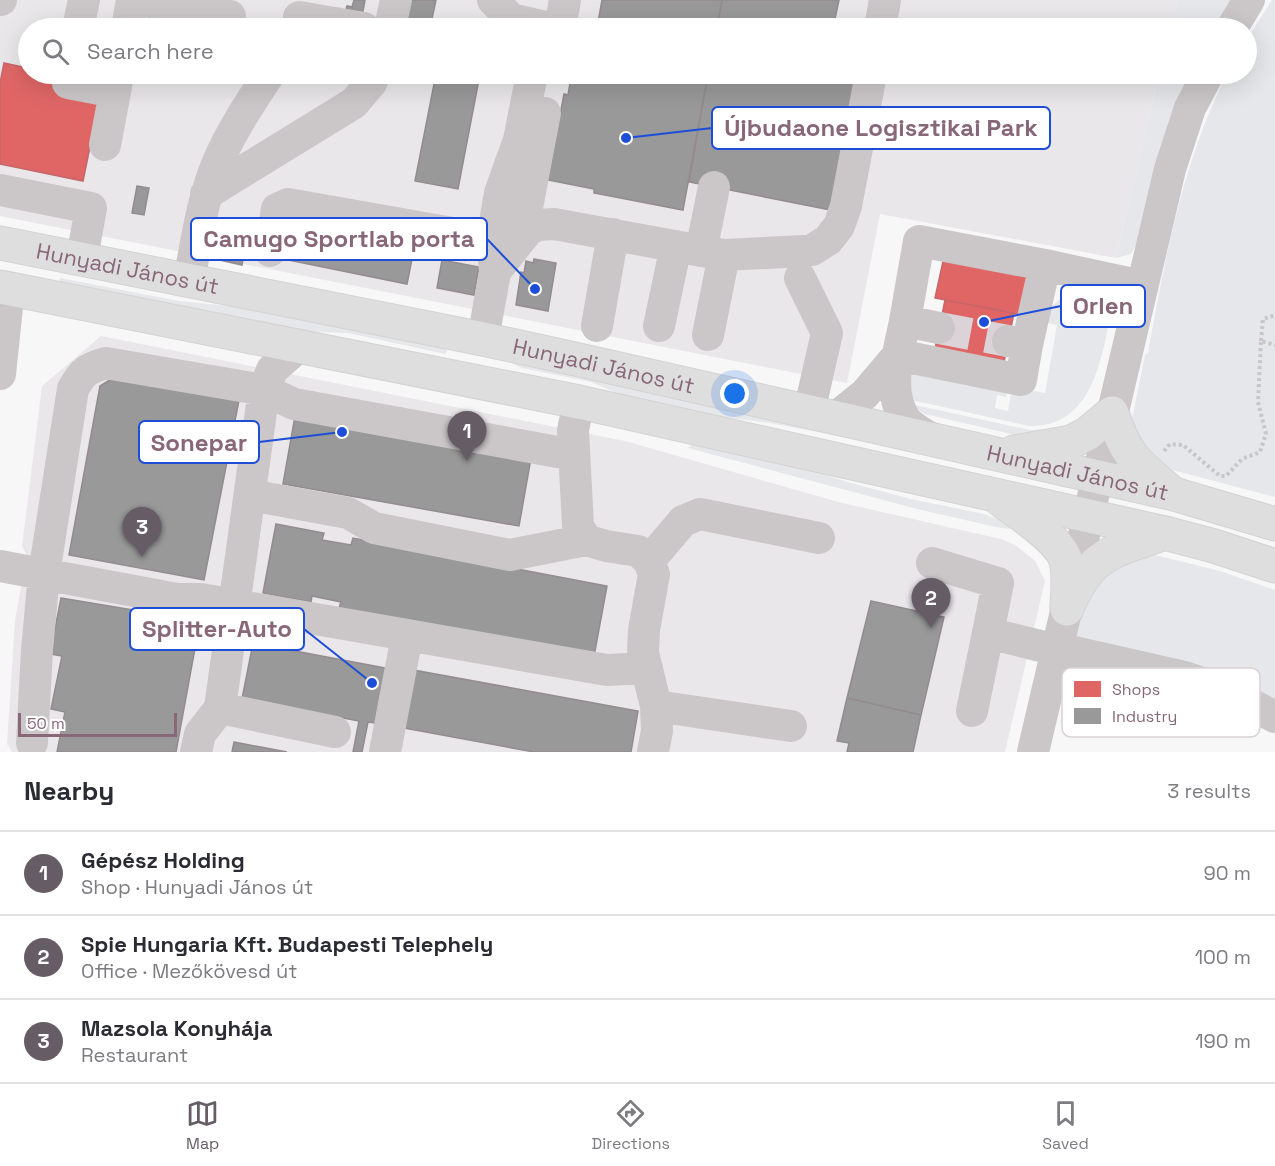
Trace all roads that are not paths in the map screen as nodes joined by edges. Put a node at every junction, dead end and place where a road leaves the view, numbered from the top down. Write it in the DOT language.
graph roads {
  1 [pos="84,0"];
  2 [pos="132,0"];
  3 [pos="139,0"];
  4 [pos="396,0"];
  5 [pos="493,0"];
  6 [pos="565,0"];
  7 [pos="885,0"];
  8 [pos="1250,0"];
  9 [pos="299,15"];
  10 [pos="230,16"];
  11 [pos="80,18"];
  12 [pos="129,18"];
  13 [pos="314,18"];
  14 [pos="392,18"];
  15 [pos="509,18"];
  16 [pos="550,18"];
  17 [pos="882,18"];
  18 [pos="1238,18"];
  19 [pos="117,84"];
  20 [pos="263,84"];
  21 [pos="370,84"];
  22 [pos="530,84"];
  23 [pos="549,84"];
  24 [pos="869,84"];
  25 [pos="1203,84"];
  26 [pos="105,145"];
  27 [pos="714,187"];
  28 [pos="0,190"];
  29 [pos="206,195"];
  30 [pos="614,234"];
  31 [pos="507,240"];
  32 [pos="8,244"];
  33 [pos="700,250"];
  34 [pos="270,251"];
  35 [pos="82,258"];
  36 [pos="802,265"];
  37 [pos="1045,265"];
  38 [pos="189,279"];
  39 [pos="1142,286"];
  40 [pos="4,287"];
  41 [pos="793,319"];
  42 [pos="905,321"];
  43 [pos="597,326"];
  44 [pos="659,326"];
  45 [pos="939,328"];
  46 [pos="708,335"];
  47 [pos="483,339"];
  48 [pos="299,346"];
  49 [pos="898,355"];
  50 [pos="0,374"];
  51 [pos="475,380"];
  52 [pos="264,390"];
  53 [pos="579,402"];
  54 [pos="1112,413"];
  55 [pos="822,415"];
  56 [pos="931,439"];
  57 [pos="1000,454"];
  58 [pos="574,455"];
  59 [pos="1098,477"];
  60 [pos="992,493"];
  61 [pos="1174,494"];
  62 [pos="250,495"];
  63 [pos="1089,515"];
  64 [pos="1275,524"];
  65 [pos="1166,533"];
  66 [pos="819,538"];
  67 [pos="586,540"];
  68 [pos="649,561"];
  69 [pos="932,563"];
  70 [pos="0,566"];
  71 [pos="1275,566"];
  72 [pos="44,574"];
  73 [pos="234,606"];
  74 [pos="1066,609"];
  75 [pos="988,633"];
  76 [pos="407,636"];
  77 [pos="1057,649"];
  78 [pos="647,668"];
  79 [pos="1144,668"];
  80 [pos="656,706"];
  81 [pos="220,708"];
  82 [pos="1260,709"];
  83 [pos="972,711"];
  84 [pos="1275,717"];
  85 [pos="791,726"];
  86 [pos="336,732"];
  87 [pos="32,743"];
  88 [pos="391,751"];
  89 [pos="196,752"];
  90 [pos="653,752"];
  91 [pos="1033,752"];
  1 -- 11 [label="street"];
  2 -- 12 [label="street"];
  3 -- 10 [label="street"];
  4 -- 14 [label="street"];
  5 -- 15 [label="street"];
  6 -- 16 [label="street"];
  7 -- 17 [label="street"];
  8 -- 18 [label="street"];
  9 -- 13 [label="street"];
  19 -- 26 [label="street"];
  20 -- 29 [label="street"];
  21 -- 29 [label="street"];
  22 -- 31 [label="street"];
  23 -- 31 [label="street"];
  24 -- 36 [label="street"];
  25 -- 39 [label="street"];
  27 -- 33 [label="street"];
  28 -- 35 [label="street"];
  29 -- 38 [label="street"];
  30 -- 31 [label="street"];
  30 -- 33 [label="street"];
  30 -- 43 [label="street"];
  31 -- 34 [label="street"];
  31 -- 47 [label="street"];
  32 -- 35 [label="main road, Hunyadi János út"];
  32 -- 40 [label="main road"];
  33 -- 36 [label="street"];
  33 -- 44 [label="street"];
  33 -- 46 [label="street"];
  35 -- 38 [label="main road, Hunyadi János út"];
  36 -- 41 [label="street"];
  36 -- 55 [label="street"];
  37 -- 39 [label="street"];
  37 -- 42 [label="street"];
  37 -- 49 [label="street"];
  38 -- 47 [label="main road, Hunyadi János út"];
  39 -- 54 [label="street"];
  40 -- 48 [label="main road, Hunyadi János út"];
  40 -- 50 [label="street"];
  42 -- 45 [label="street"];
  42 -- 49 [label="street"];
  47 -- 51 [label="main road"];
  47 -- 55 [label="main road, Hunyadi János út"];
  48 -- 51 [label="main road, Hunyadi János út"];
  48 -- 52 [label="street"];
  49 -- 55 [label="street"];
  49 -- 56 [label="street"];
  51 -- 53 [label="main road, Hunyadi János út"];
  52 -- 58 [label="street"];
  52 -- 62 [label="street"];
  52 -- 72 [label="street"];
  53 -- 58 [label="street"];
  53 -- 60 [label="main road, Hunyadi János út"];
  54 -- 57 [label="main road"];
  54 -- 59 [label="street"];
  54 -- 61 [label="main road"];
  55 -- 56 [label="main road, Hunyadi János út"];
  56 -- 57 [label="main road, Hunyadi János út"];
  57 -- 59 [label="main road, Hunyadi János út"];
  58 -- 67 [label="street"];
  59 -- 61 [label="main road, Hunyadi János út"];
  59 -- 63 [label="street"];
  60 -- 63 [label="main road, Hunyadi János út"];
  60 -- 74 [label="main road"];
  61 -- 64 [label="main road, Hunyadi János út"];
  62 -- 67 [label="street"];
  62 -- 73 [label="street"];
  63 -- 65 [label="main road, Hunyadi János út"];
  63 -- 74 [label="street"];
  65 -- 71 [label="main road, Hunyadi János út"];
  65 -- 74 [label="main road"];
  66 -- 68 [label="street"];
  67 -- 68 [label="street"];
  68 -- 78 [label="street"];
  69 -- 75 [label="street"];
  70 -- 72 [label="street"];
  72 -- 73 [label="street"];
  72 -- 87 [label="street"];
  73 -- 76 [label="street"];
  73 -- 81 [label="street"];
  74 -- 77 [label="street"];
  75 -- 77 [label="street"];
  75 -- 83 [label="street"];
  76 -- 78 [label="street"];
  76 -- 88 [label="street"];
  77 -- 79 [label="street"];
  77 -- 91 [label="street"];
  78 -- 80 [label="street"];
  80 -- 85 [label="street"];
  80 -- 90 [label="street"];
  81 -- 86 [label="street"];
  81 -- 89 [label="street"];
  82 -- 84 [label="street"];
}
